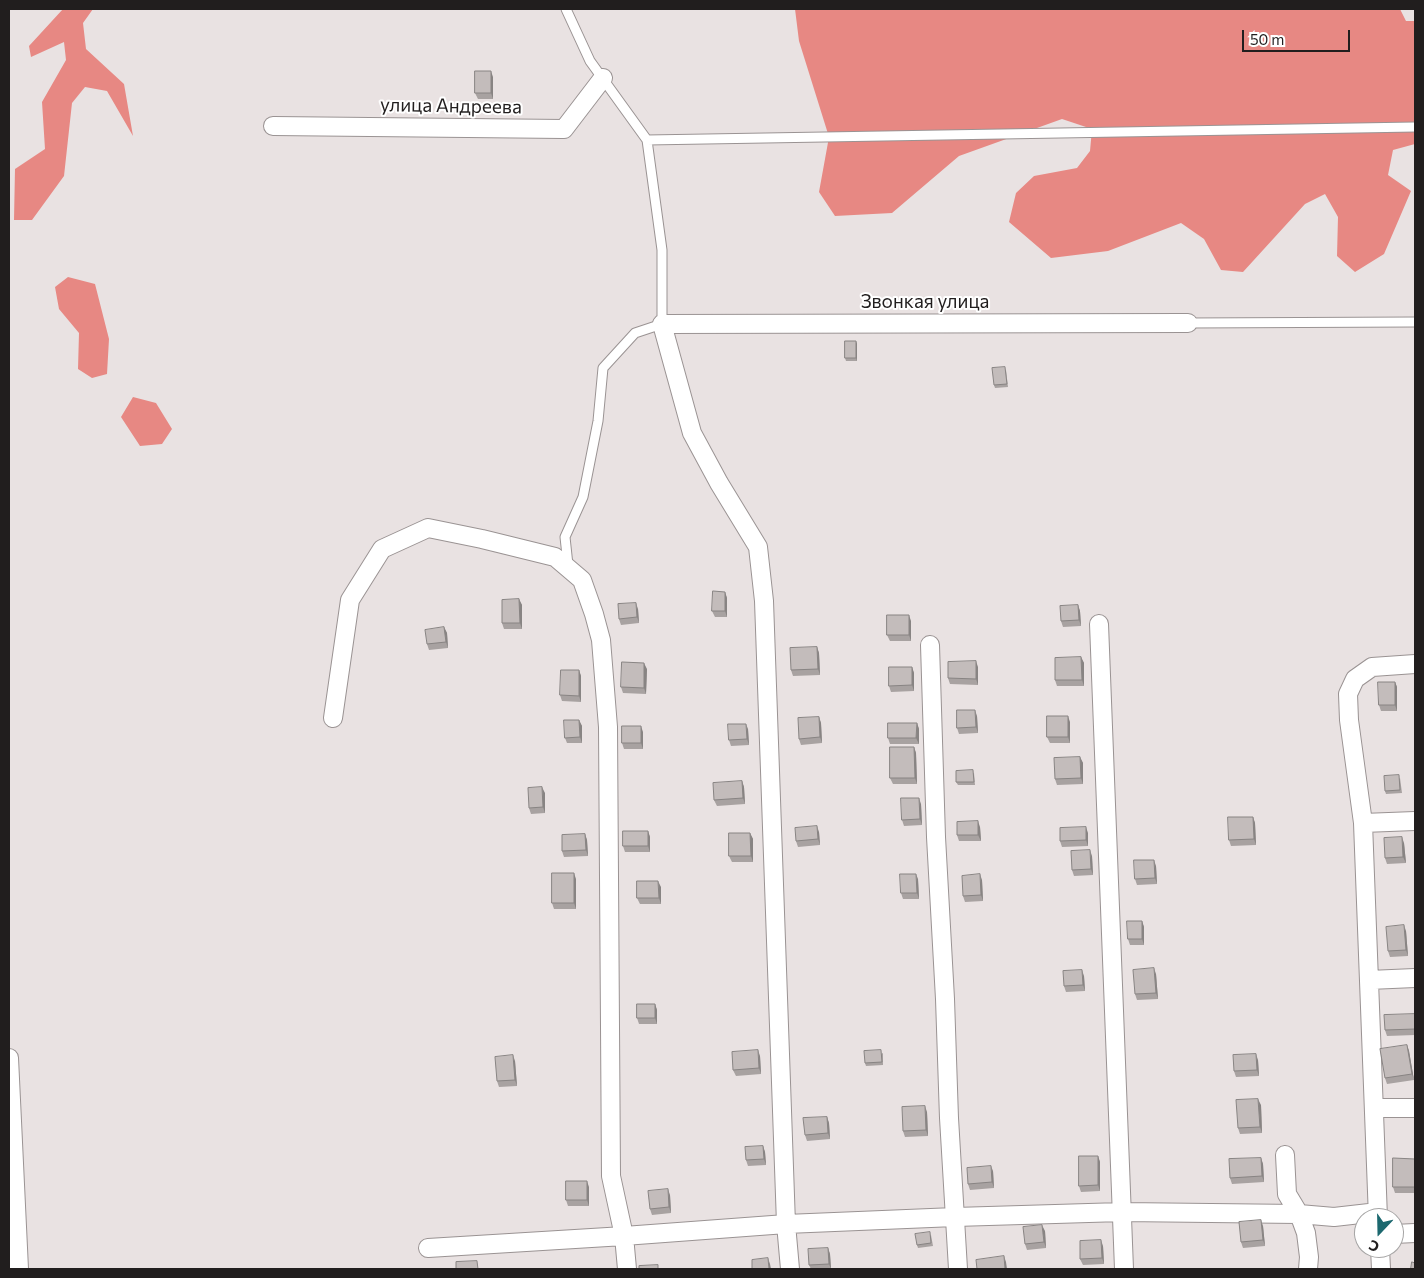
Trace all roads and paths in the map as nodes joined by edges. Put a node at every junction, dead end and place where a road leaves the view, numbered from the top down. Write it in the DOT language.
graph roads {
  1 [pos="566,9"];
  2 [pos="603,78"];
  3 [pos="273,126"];
  4 [pos="1415,127"];
  5 [pos="647,140"];
  6 [pos="1415,322"];
  7 [pos="1188,323"];
  8 [pos="662,324"];
  9 [pos="568,568"];
  10 [pos="1099,624"];
  11 [pos="930,645"];
  12 [pos="1415,664"];
  13 [pos="334,718"];
  14 [pos="1415,821"];
  15 [pos="1363,822"];
  16 [pos="1415,978"];
  17 [pos="1369,980"];
  18 [pos="9,1058"];
  19 [pos="1374,1108"];
  20 [pos="1415,1108"];
  21 [pos="1285,1155"];
  22 [pos="1378,1208"];
  23 [pos="1122,1212"];
  24 [pos="1298,1214"];
  25 [pos="955,1216"];
  26 [pos="1354,1216"];
  27 [pos="786,1224"];
  28 [pos="624,1236"];
  29 [pos="428,1248"];
  30 [pos="19,1269"];
  31 [pos="627,1269"];
  32 [pos="790,1269"];
  33 [pos="958,1269"];
  34 [pos="1124,1269"];
  35 [pos="1308,1269"];
  1 -- 2 [label="lane"];
  2 -- 3 [label="street, улица Андреева"];
  2 -- 5 [label="lane"];
  4 -- 5 [label="lane"];
  5 -- 8 [label="lane"];
  6 -- 7 [label="lane"];
  7 -- 8 [label="street, Звонкая улица"];
  8 -- 9 [label="lane"];
  8 -- 27 [label="street"];
  9 -- 13 [label="street"];
  9 -- 28 [label="street"];
  10 -- 23 [label="street"];
  11 -- 25 [label="street"];
  12 -- 15 [label="street"];
  14 -- 15 [label="street"];
  15 -- 17 [label="street"];
  16 -- 17 [label="street"];
  17 -- 19 [label="street"];
  18 -- 30 [label="street"];
  19 -- 20 [label="street"];
  19 -- 22 [label="street"];
  21 -- 24 [label="street"];
  23 -- 24 [label="street"];
  23 -- 25 [label="street"];
  23 -- 34 [label="street"];
  24 -- 26 [label="street"];
  24 -- 35 [label="street"];
  25 -- 27 [label="street"];
  25 -- 33 [label="street"];
  27 -- 28 [label="street"];
  27 -- 32 [label="street"];
  28 -- 29 [label="street"];
  28 -- 31 [label="street"];
}
